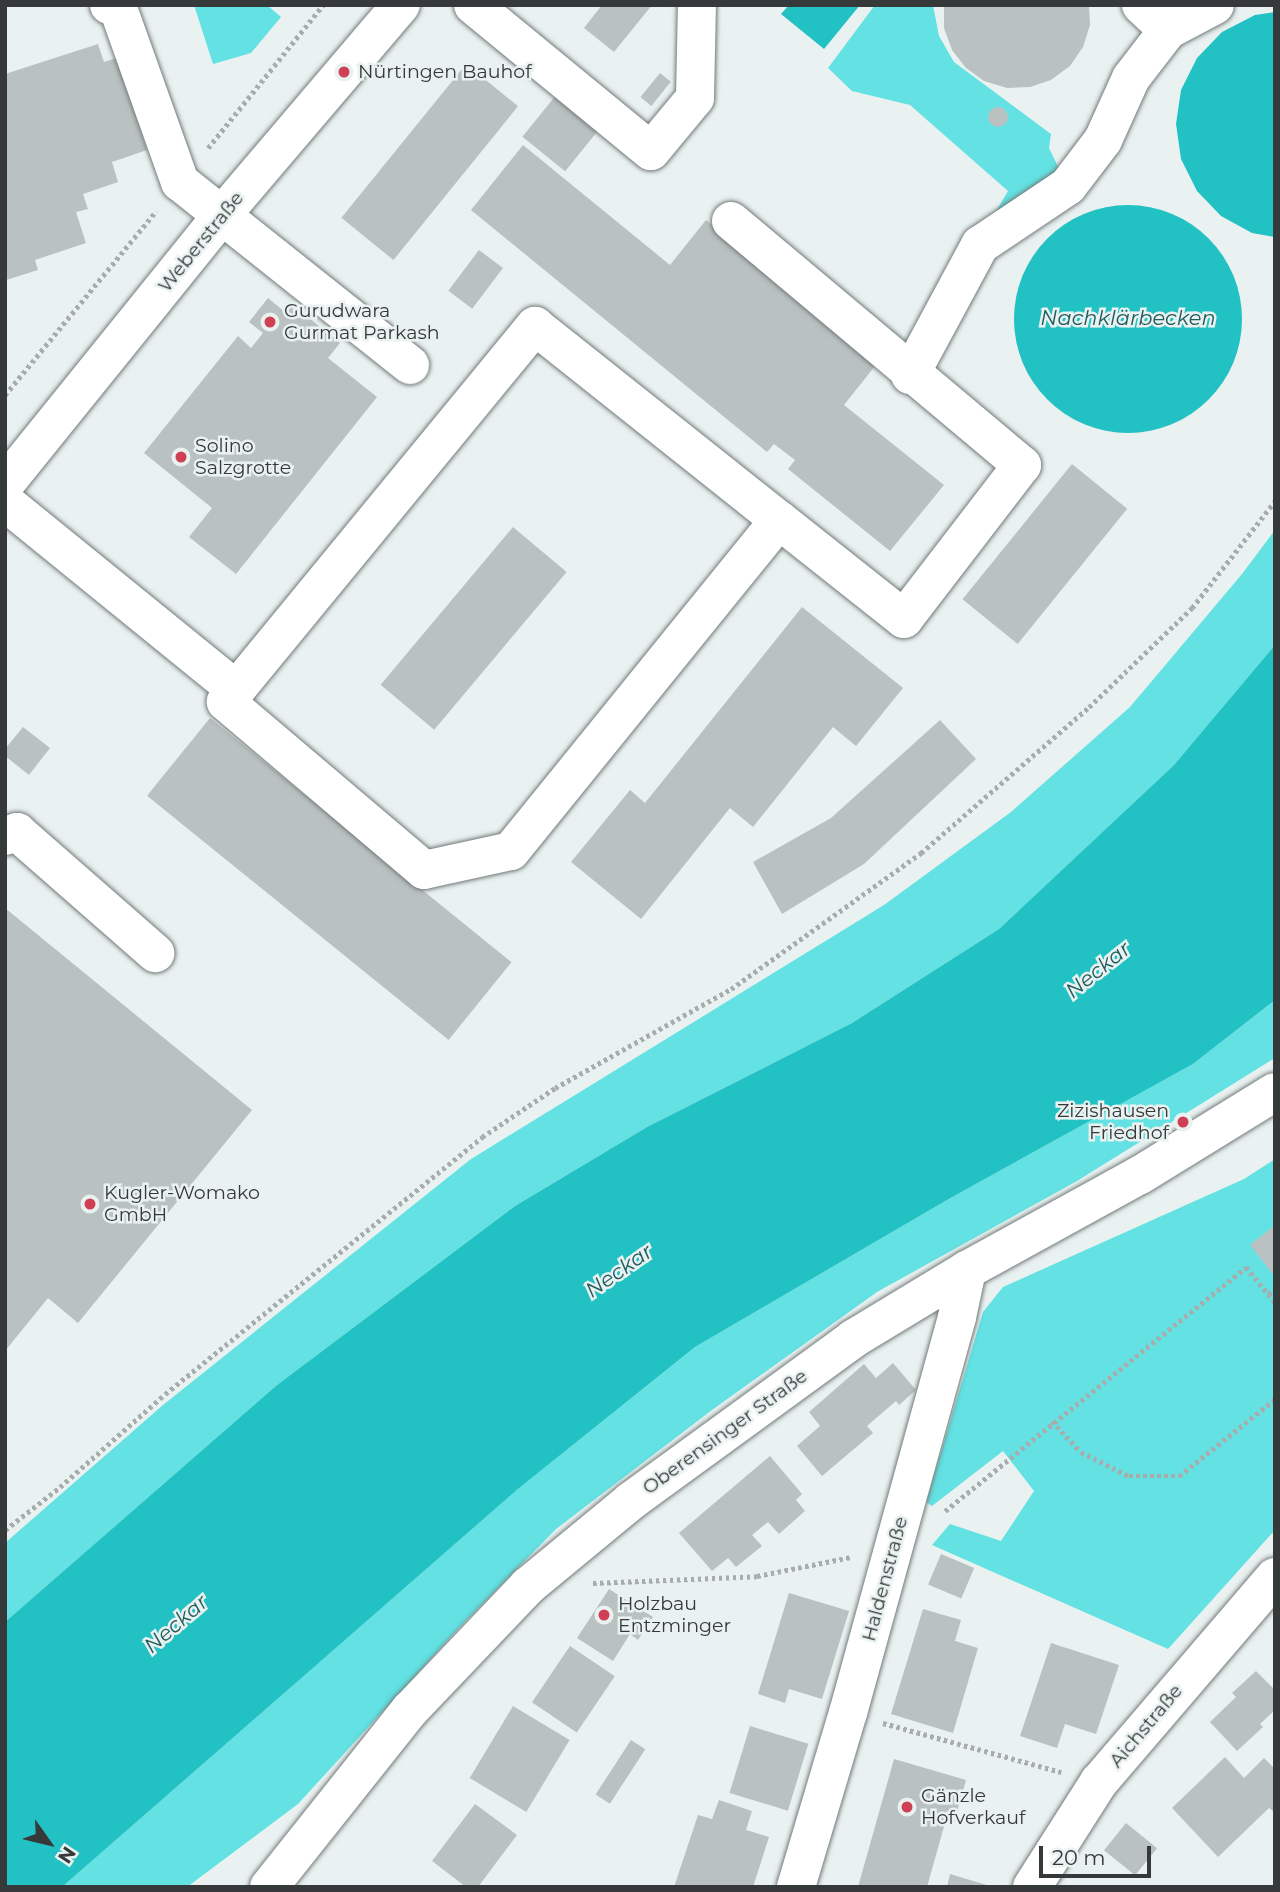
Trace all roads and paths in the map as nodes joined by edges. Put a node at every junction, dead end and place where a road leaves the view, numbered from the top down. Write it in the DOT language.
graph roads {
  1 [pos="109,5"];
  2 [pos="401,5"];
  3 [pos="473,5"];
  4 [pos="697,5"];
  5 [pos="1215,5"];
  6 [pos="1155,18"];
  7 [pos="222,215"];
  8 [pos="730,221"];
  9 [pos="410,365"];
  10 [pos="911,375"];
  11 [pos="5,484"];
  12 [pos="1275,501"];
  13 [pos="5,502"];
  14 [pos="779,520"];
  15 [pos="236,690"];
  16 [pos="5,836"];
  17 [pos="155,953"];
  18 [pos="1275,1092"];
  19 [pos="967,1270"];
  20 [pos="1275,1289"];
  21 [pos="1268,1294"];
  22 [pos="1275,1302"];
  23 [pos="1275,1399"];
  24 [pos="1052,1421"];
  25 [pos="944,1512"];
  26 [pos="5,1530"];
  27 [pos="891,1556"];
  28 [pos="1275,1577"];
  29 [pos="528,1586"];
  30 [pos="848,1713"];
  31 [pos="1099,1782"];
  32 [pos="269,1887"];
  33 [pos="796,1887"];
  34 [pos="1032,1887"];
  1 -- 7 [label="street"];
  2 -- 7 [label="street, Weberstraße"];
  3 -- 4 [label="street"];
  5 -- 6 [label="street"];
  6 -- 10 [label="street"];
  7 -- 9 [label="street"];
  7 -- 11 [label="street, Weberstraße"];
  8 -- 10 [label="street"];
  10 -- 14 [label="street"];
  12 -- 26 [label="path"];
  13 -- 15 [label="street"];
  14 -- 15 [label="street"];
  14 -- 15 [label="street"];
  16 -- 17 [label="street"];
  18 -- 19 [label="street, Oberensinger Straße"];
  19 -- 27 [label="street, Haldenstraße"];
  19 -- 29 [label="street, Oberensinger Straße"];
  20 -- 21 [label="path"];
  21 -- 22 [label="path"];
  21 -- 24 [label="path"];
  23 -- 24 [label="path"];
  24 -- 25 [label="path"];
  27 -- 29 [label="path"];
  27 -- 30 [label="street, Haldenstraße"];
  28 -- 31 [label="street, Aichstraße"];
  29 -- 32 [label="street, Oberensinger Straße"];
  30 -- 31 [label="path"];
  30 -- 33 [label="street, Haldenstraße"];
  31 -- 34 [label="street, Aichstraße"];
}
